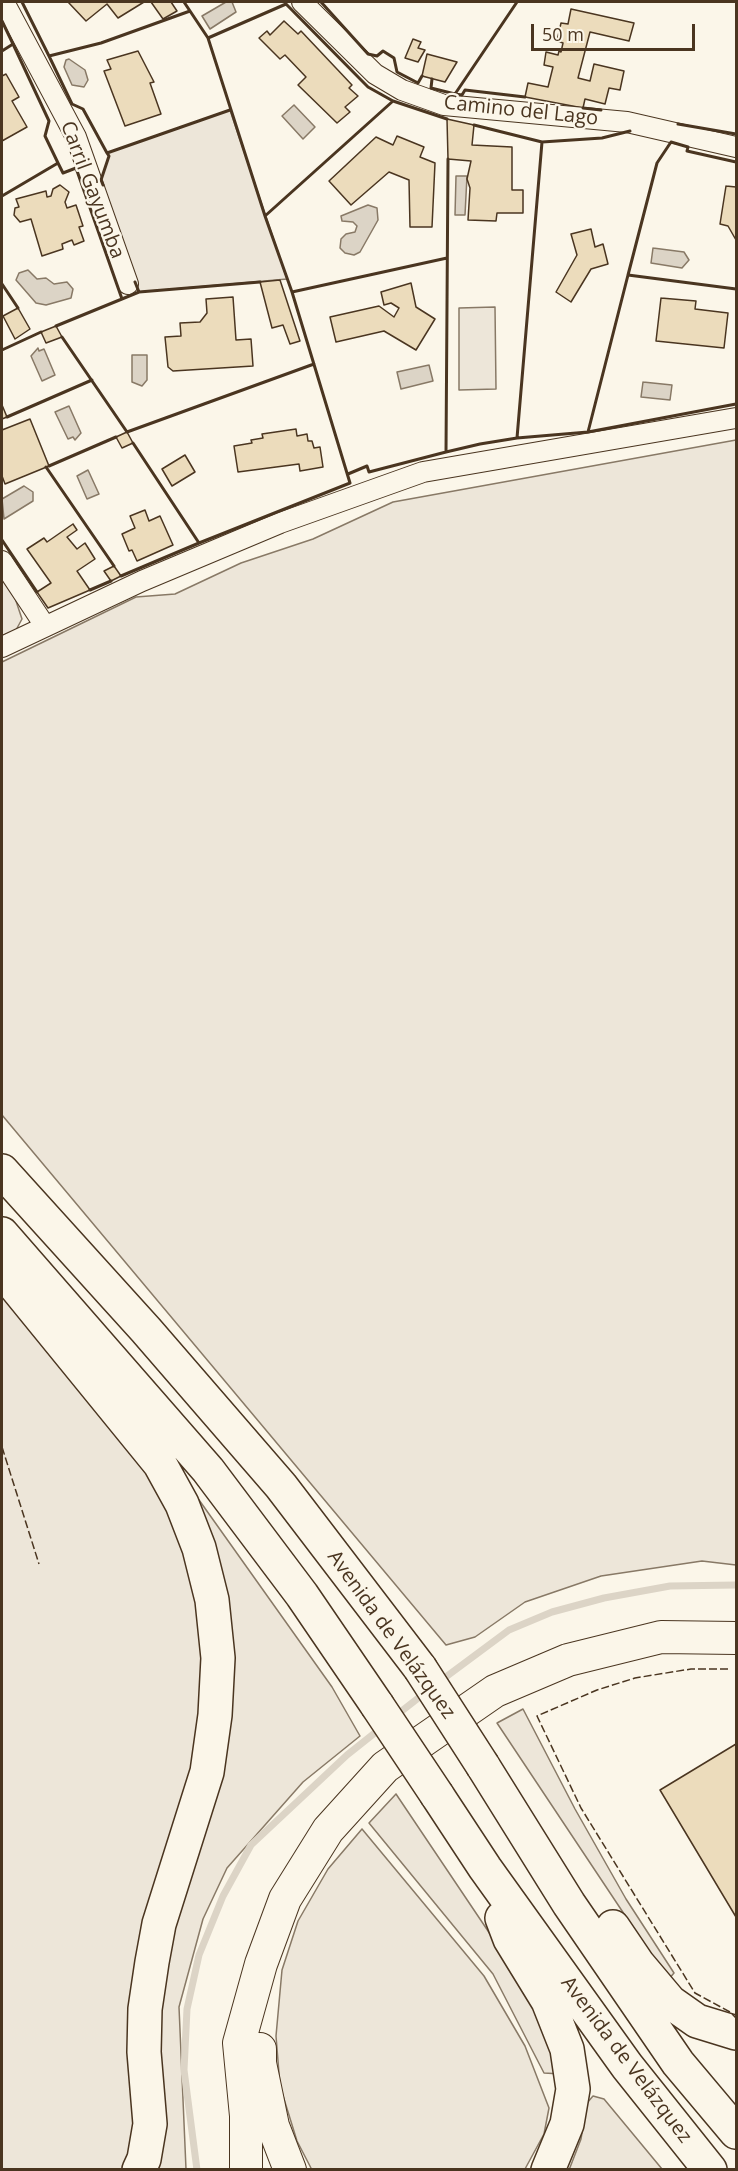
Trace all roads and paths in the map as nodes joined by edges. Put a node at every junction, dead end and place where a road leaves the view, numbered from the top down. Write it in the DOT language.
graph roads {
  1 [pos="4,2"];
  2 [pos="302,2"];
  3 [pos="736,147"];
  4 [pos="128,284"];
  5 [pos="736,418"];
  6 [pos="2,561"];
  7 [pos="45,626"];
  8 [pos="2,647"];
  9 [pos="2,1171"];
  10 [pos="2,1234"];
  11 [pos="2,1270"];
  12 [pos="736,1638"];
  13 [pos="488,1774"];
  14 [pos="485,1868"];
  15 [pos="261,1964"];
  16 [pos="736,2033"];
  17 [pos="736,2132"];
  18 [pos="139,2169"];
  19 [pos="246,2169"];
  20 [pos="290,2169"];
  21 [pos="548,2169"];
  22 [pos="710,2169"];
  1 -- 4 [label="street, Carril Gayumba"];
  2 -- 3 [label="street, Camino del Lago"];
  5 -- 7 [label="street"];
  6 -- 7 [label="street"];
  7 -- 8 [label="street"];
  9 -- 13 [label="highway, Avenida de Velázquez, bridge"];
  10 -- 14 [label="highway, Avenida de Velázquez, bridge"];
  11 -- 18 [label="highway"];
  12 -- 15 [label="main road"];
  13 -- 16 [label="highway"];
  13 -- 17 [label="highway, Avenida de Velázquez"];
  14 -- 21 [label="highway"];
  14 -- 22 [label="highway, Avenida de Velázquez"];
  15 -- 19 [label="main road"];
  15 -- 20 [label="main road"];
}
